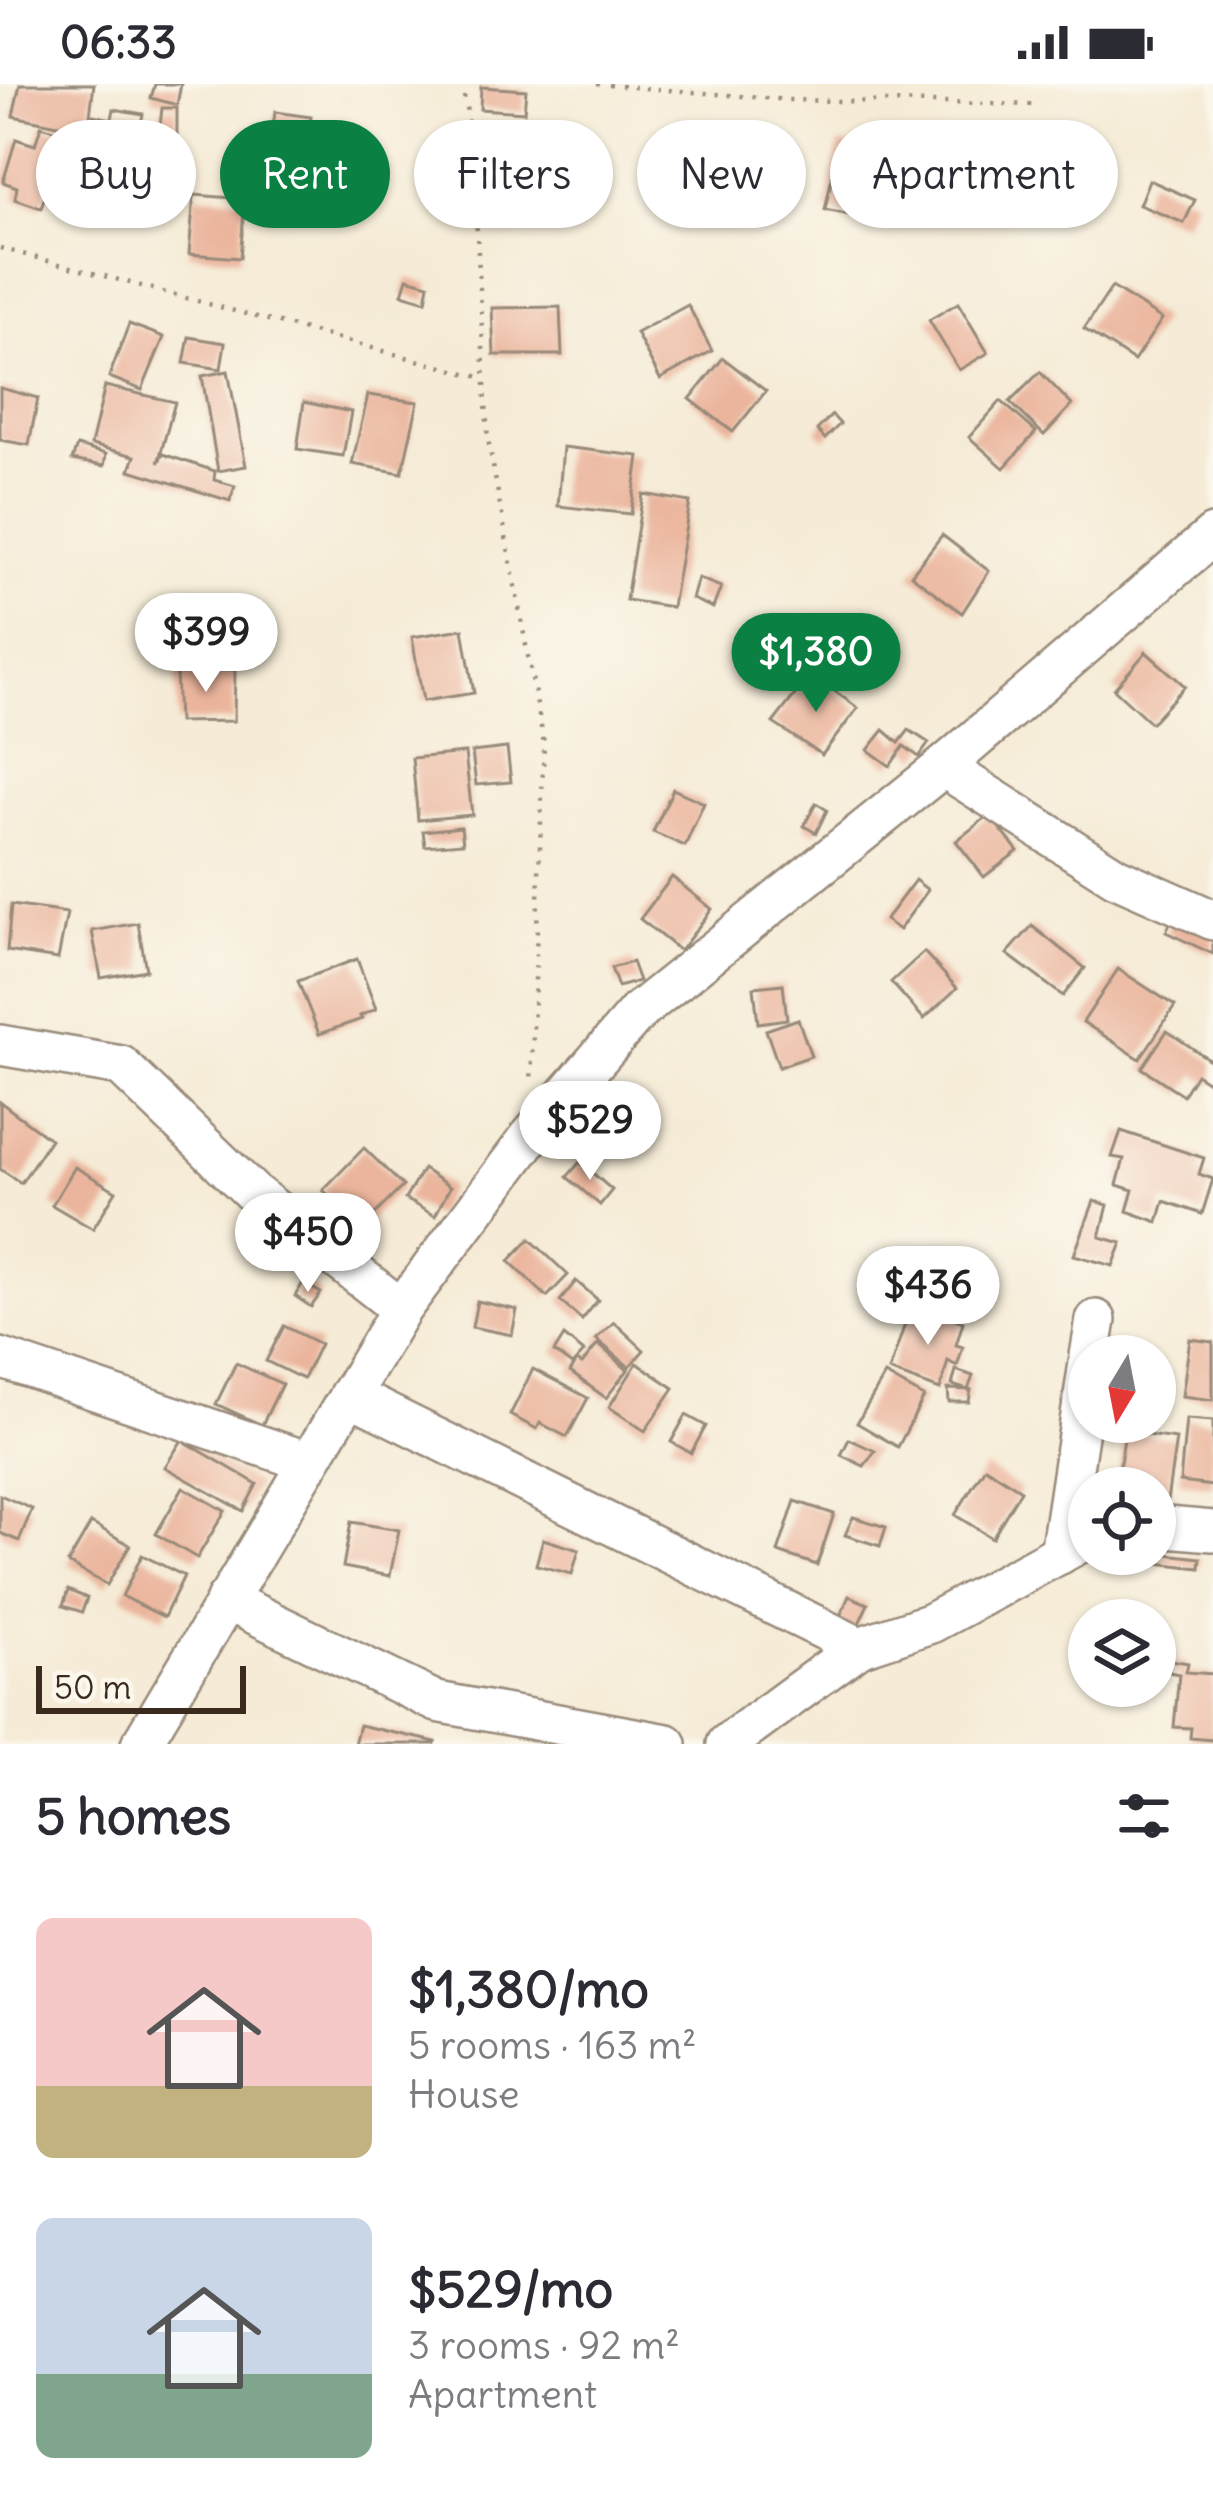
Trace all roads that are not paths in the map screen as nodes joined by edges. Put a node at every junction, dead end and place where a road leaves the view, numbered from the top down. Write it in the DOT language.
graph roads {
  1 [pos="1213,535"];
  2 [pos="943,767"];
  3 [pos="1213,920"];
  4 [pos="0,1045"];
  5 [pos="401,1309"];
  6 [pos="0,1358"];
  7 [pos="349,1395"];
  8 [pos="309,1462"];
  9 [pos="1176,1528"];
  10 [pos="1213,1532"];
  11 [pos="1068,1549"];
  12 [pos="226,1600"];
  13 [pos="860,1647"];
  14 [pos="141,1744"];
  15 [pos="667,1744"];
  16 [pos="727,1744"];
  1 -- 2 [label="street"];
  2 -- 3 [label="street"];
  2 -- 5 [label="street"];
  4 -- 5 [label="street"];
  5 -- 7 [label="street"];
  6 -- 8 [label="street"];
  7 -- 8 [label="street"];
  7 -- 13 [label="street"];
  8 -- 12 [label="street"];
  9 -- 10 [label="street"];
  11 -- 13 [label="street"];
  12 -- 14 [label="street"];
  12 -- 15 [label="street"];
  13 -- 16 [label="street"];
}
